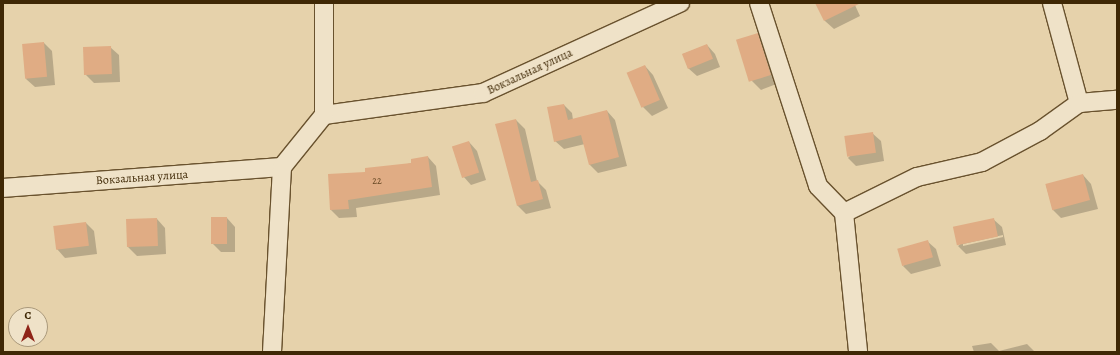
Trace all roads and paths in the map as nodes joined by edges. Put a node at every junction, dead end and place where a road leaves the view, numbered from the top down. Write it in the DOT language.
graph roads {
  1 [pos="324,3"];
  2 [pos="680,3"];
  3 [pos="759,3"];
  4 [pos="1052,3"];
  5 [pos="1117,100"];
  6 [pos="1079,103"];
  7 [pos="324,114"];
  8 [pos="282,167"];
  9 [pos="3,188"];
  10 [pos="844,212"];
  11 [pos="272,352"];
  12 [pos="858,352"];
  1 -- 7 [label="street"];
  2 -- 7 [label="street, Вокзальная улица"];
  3 -- 10 [label="street"];
  4 -- 6 [label="street"];
  5 -- 6 [label="street"];
  6 -- 10 [label="street"];
  7 -- 8 [label="street"];
  8 -- 9 [label="street, Вокзальная улица"];
  8 -- 11 [label="street"];
  10 -- 12 [label="street"];
}
